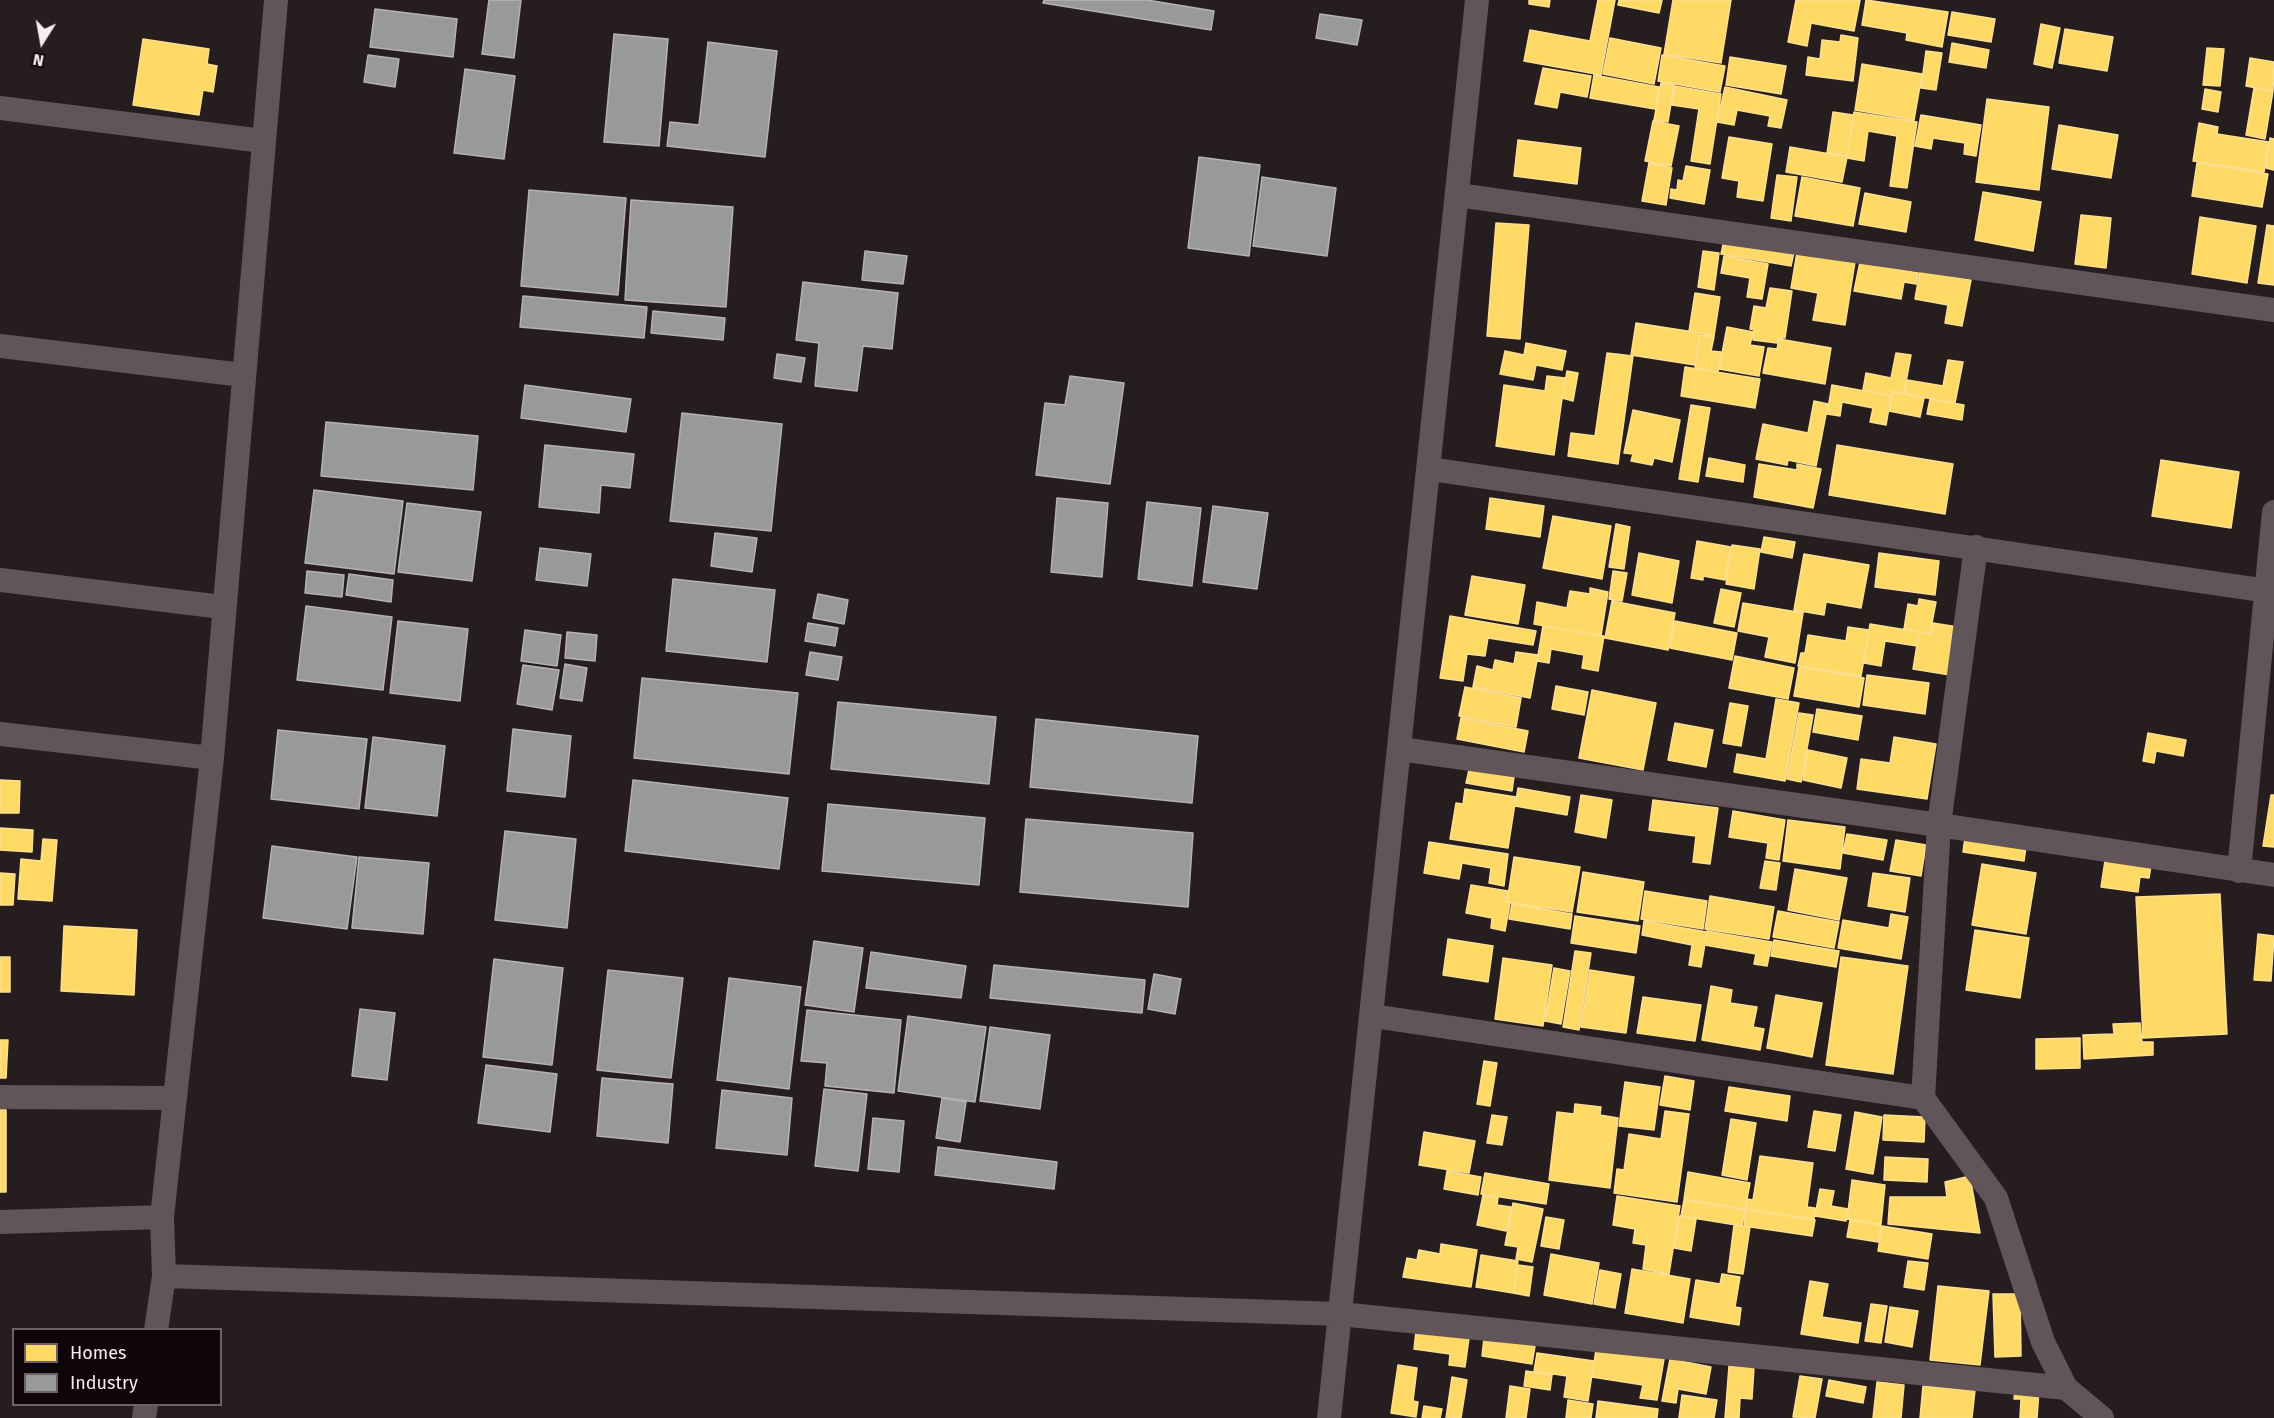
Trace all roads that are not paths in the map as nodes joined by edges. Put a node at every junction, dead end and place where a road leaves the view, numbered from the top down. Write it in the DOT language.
graph roads {
  1 [pos="276,0"];
  2 [pos="1477,0"];
  3 [pos="0,108"];
  4 [pos="263,141"];
  5 [pos="1458,195"];
  6 [pos="2274,310"];
  7 [pos="0,346"];
  8 [pos="243,375"];
  9 [pos="1430,469"];
  10 [pos="2274,512"];
  11 [pos="1976,546"];
  12 [pos="0,580"];
  13 [pos="2270,591"];
  14 [pos="222,607"];
  15 [pos="0,734"];
  16 [pos="1400,749"];
  17 [pos="212,758"];
  18 [pos="1939,825"];
  19 [pos="2239,871"];
  20 [pos="2274,875"];
  21 [pos="1373,1016"];
  22 [pos="0,1097"];
  23 [pos="175,1098"];
  24 [pos="1923,1098"];
  25 [pos="162,1217"];
  26 [pos="0,1222"];
  27 [pos="164,1276"];
  28 [pos="1340,1314"];
  29 [pos="156,1328"];
  30 [pos="2066,1388"];
  31 [pos="1329,1418"];
  32 [pos="2102,1418"];
  1 -- 4 [label="street"];
  2 -- 5 [label="street"];
  3 -- 4 [label="street"];
  4 -- 8 [label="street"];
  5 -- 6 [label="street"];
  5 -- 9 [label="street"];
  7 -- 8 [label="street"];
  8 -- 14 [label="street"];
  9 -- 11 [label="street"];
  9 -- 16 [label="street"];
  10 -- 13 [label="street"];
  11 -- 13 [label="street"];
  11 -- 18 [label="street"];
  12 -- 14 [label="street"];
  13 -- 19 [label="street"];
  14 -- 17 [label="street"];
  15 -- 17 [label="street"];
  16 -- 18 [label="street"];
  16 -- 21 [label="street"];
  17 -- 23 [label="street"];
  18 -- 19 [label="street"];
  18 -- 24 [label="street"];
  19 -- 20 [label="street"];
  21 -- 24 [label="street"];
  21 -- 28 [label="street"];
  22 -- 23 [label="street"];
  23 -- 25 [label="street"];
  24 -- 30 [label="street"];
  25 -- 26 [label="street"];
  25 -- 27 [label="street"];
  27 -- 28 [label="street"];
  27 -- 29 [label="street"];
  28 -- 30 [label="street"];
  28 -- 31 [label="street"];
  30 -- 32 [label="street"];
}
